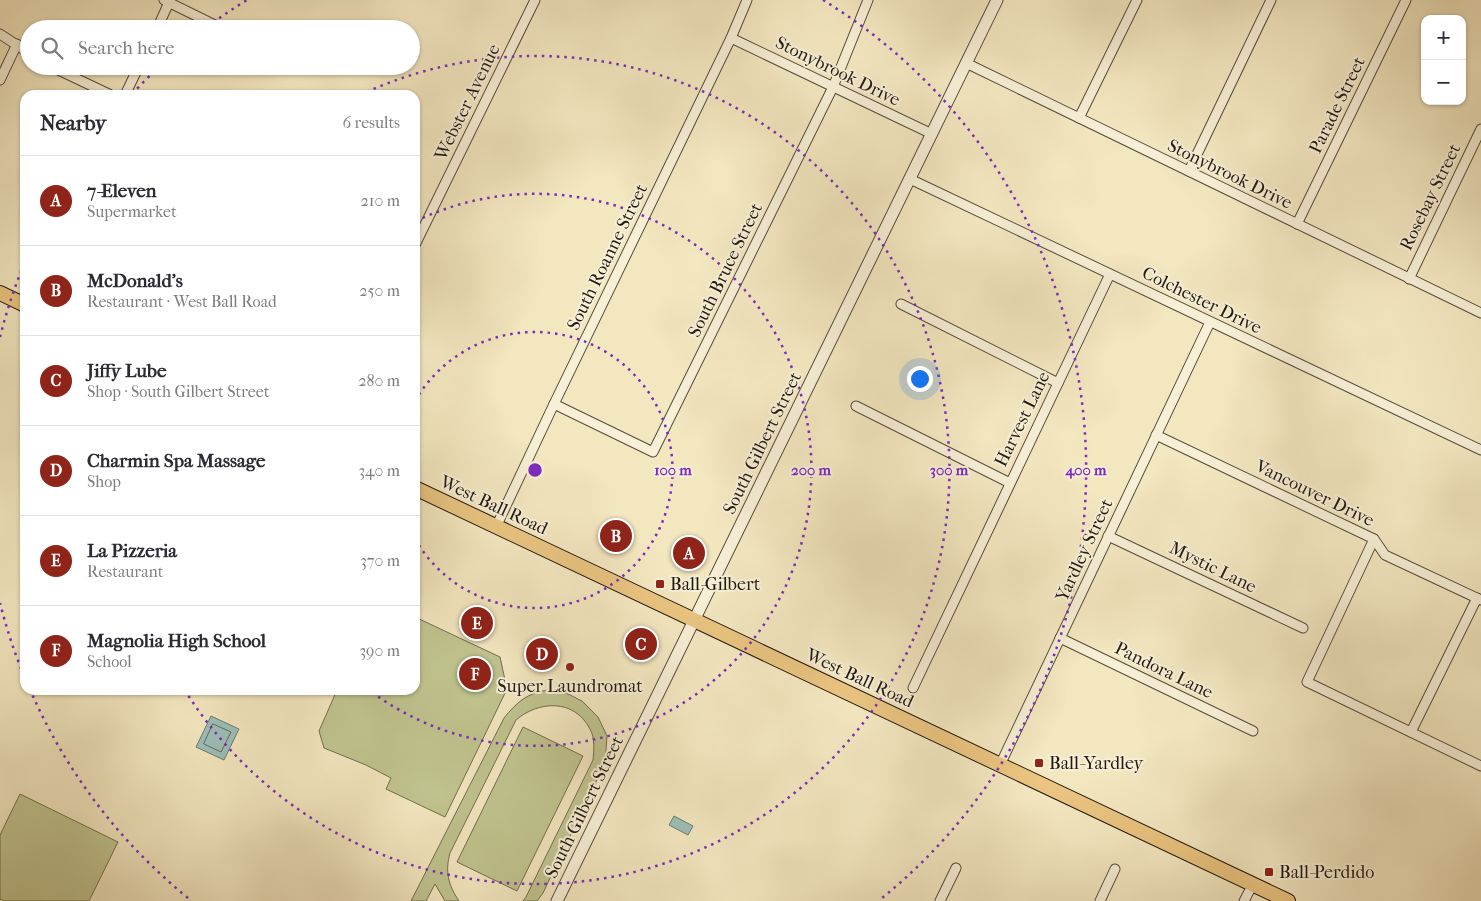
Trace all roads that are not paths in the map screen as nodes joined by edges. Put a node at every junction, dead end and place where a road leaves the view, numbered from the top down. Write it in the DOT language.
graph roads {
  1 [pos="535,0"];
  2 [pos="747,0"];
  3 [pos="868,0"];
  4 [pos="996,0"];
  5 [pos="1137,0"];
  6 [pos="1272,0"];
  7 [pos="1406,0"];
  8 [pos="168,1"];
  9 [pos="161,20"];
  10 [pos="205,20"];
  11 [pos="0,34"];
  12 [pos="731,38"];
  13 [pos="17,44"];
  14 [pos="20,46"];
  15 [pos="966,63"];
  16 [pos="69,75"];
  17 [pos="135,75"];
  18 [pos="0,80"];
  19 [pos="833,87"];
  20 [pos="100,90"];
  21 [pos="127,90"];
  22 [pos="1079,118"];
  23 [pos="1481,129"];
  24 [pos="932,134"];
  25 [pos="1188,172"];
  26 [pos="910,179"];
  27 [pos="1297,224"];
  28 [pos="420,235"];
  29 [pos="1110,274"];
  30 [pos="1409,279"];
  31 [pos="0,293"];
  32 [pos="20,302"];
  33 [pos="901,304"];
  34 [pos="1481,312"];
  35 [pos="1210,322"];
  36 [pos="1058,382"];
  37 [pos="554,404"];
  38 [pos="856,406"];
  39 [pos="1156,435"];
  40 [pos="1481,450"];
  41 [pos="1010,483"];
  42 [pos="420,490"];
  43 [pos="496,527"];
  44 [pos="1108,536"];
  45 [pos="1374,539"];
  46 [pos="1479,599"];
  47 [pos="695,621"];
  48 [pos="1303,628"];
  49 [pos="1060,638"];
  50 [pos="913,688"];
  51 [pos="1253,731"];
  52 [pos="1412,732"];
  53 [pos="1000,764"];
  54 [pos="1481,766"];
  55 [pos="956,868"];
  56 [pos="1115,869"];
  57 [pos="1253,884"];
  58 [pos="558,901"];
  59 [pos="940,901"];
  60 [pos="1100,901"];
  61 [pos="1244,901"];
  62 [pos="1288,901"];
  1 -- 28 [label="street, Webster Avenue"];
  2 -- 12 [label="street, South Roanne Street"];
  3 -- 19 [label="street, South Bruce Street"];
  4 -- 15 [label="street, South Gilbert Street"];
  5 -- 22 [label="street"];
  6 -- 25 [label="street"];
  7 -- 27 [label="street, Parade Street"];
  8 -- 9 [label="street"];
  8 -- 10 [label="street"];
  11 -- 13 [label="street"];
  12 -- 19 [label="street, Stonybrook Drive"];
  12 -- 37 [label="street, South Roanne Street"];
  13 -- 14 [label="street"];
  13 -- 18 [label="street"];
  15 -- 22 [label="street, Stonybrook Drive"];
  15 -- 24 [label="street, South Gilbert Street"];
  16 -- 20 [label="street"];
  17 -- 21 [label="street"];
  19 -- 24 [label="street, Stonybrook Drive"];
  19 -- 37 [label="street, South Bruce Street"];
  22 -- 25 [label="street, Stonybrook Drive"];
  23 -- 30 [label="street, Rosebay Street"];
  24 -- 26 [label="street, South Gilbert Street"];
  25 -- 27 [label="street, Stonybrook Drive"];
  26 -- 29 [label="street, Colchester Drive"];
  26 -- 47 [label="street, South Gilbert Street"];
  27 -- 30 [label="street, Stonybrook Drive"];
  29 -- 35 [label="street, Colchester Drive"];
  29 -- 36 [label="street, Harvest Lane"];
  30 -- 34 [label="street, Stonybrook Drive"];
  31 -- 32 [label="main road"];
  33 -- 36 [label="street"];
  35 -- 39 [label="street, Yardley Street"];
  35 -- 40 [label="street, Colchester Drive"];
  36 -- 41 [label="street, Harvest Lane"];
  37 -- 43 [label="street, South Roanne Street"];
  38 -- 41 [label="street"];
  39 -- 44 [label="street, Yardley Street"];
  39 -- 45 [label="street, Vancouver Drive"];
  41 -- 50 [label="street, Harvest Lane"];
  42 -- 43 [label="main road, West Ball Road"];
  43 -- 47 [label="main road, West Ball Road"];
  44 -- 48 [label="street, Mystic Lane"];
  44 -- 49 [label="street, Yardley Street"];
  45 -- 46 [label="street, Vancouver Drive"];
  45 -- 52 [label="street"];
  46 -- 52 [label="street"];
  47 -- 53 [label="main road, West Ball Road"];
  47 -- 58 [label="street, South Gilbert Street"];
  49 -- 51 [label="street, Pandora Lane"];
  49 -- 53 [label="street, Yardley Street"];
  52 -- 54 [label="street"];
  53 -- 57 [label="main road, West Ball Road"];
  55 -- 59 [label="street"];
  56 -- 60 [label="street"];
  57 -- 61 [label="street"];
  57 -- 62 [label="main road, West Ball Road"];
}
